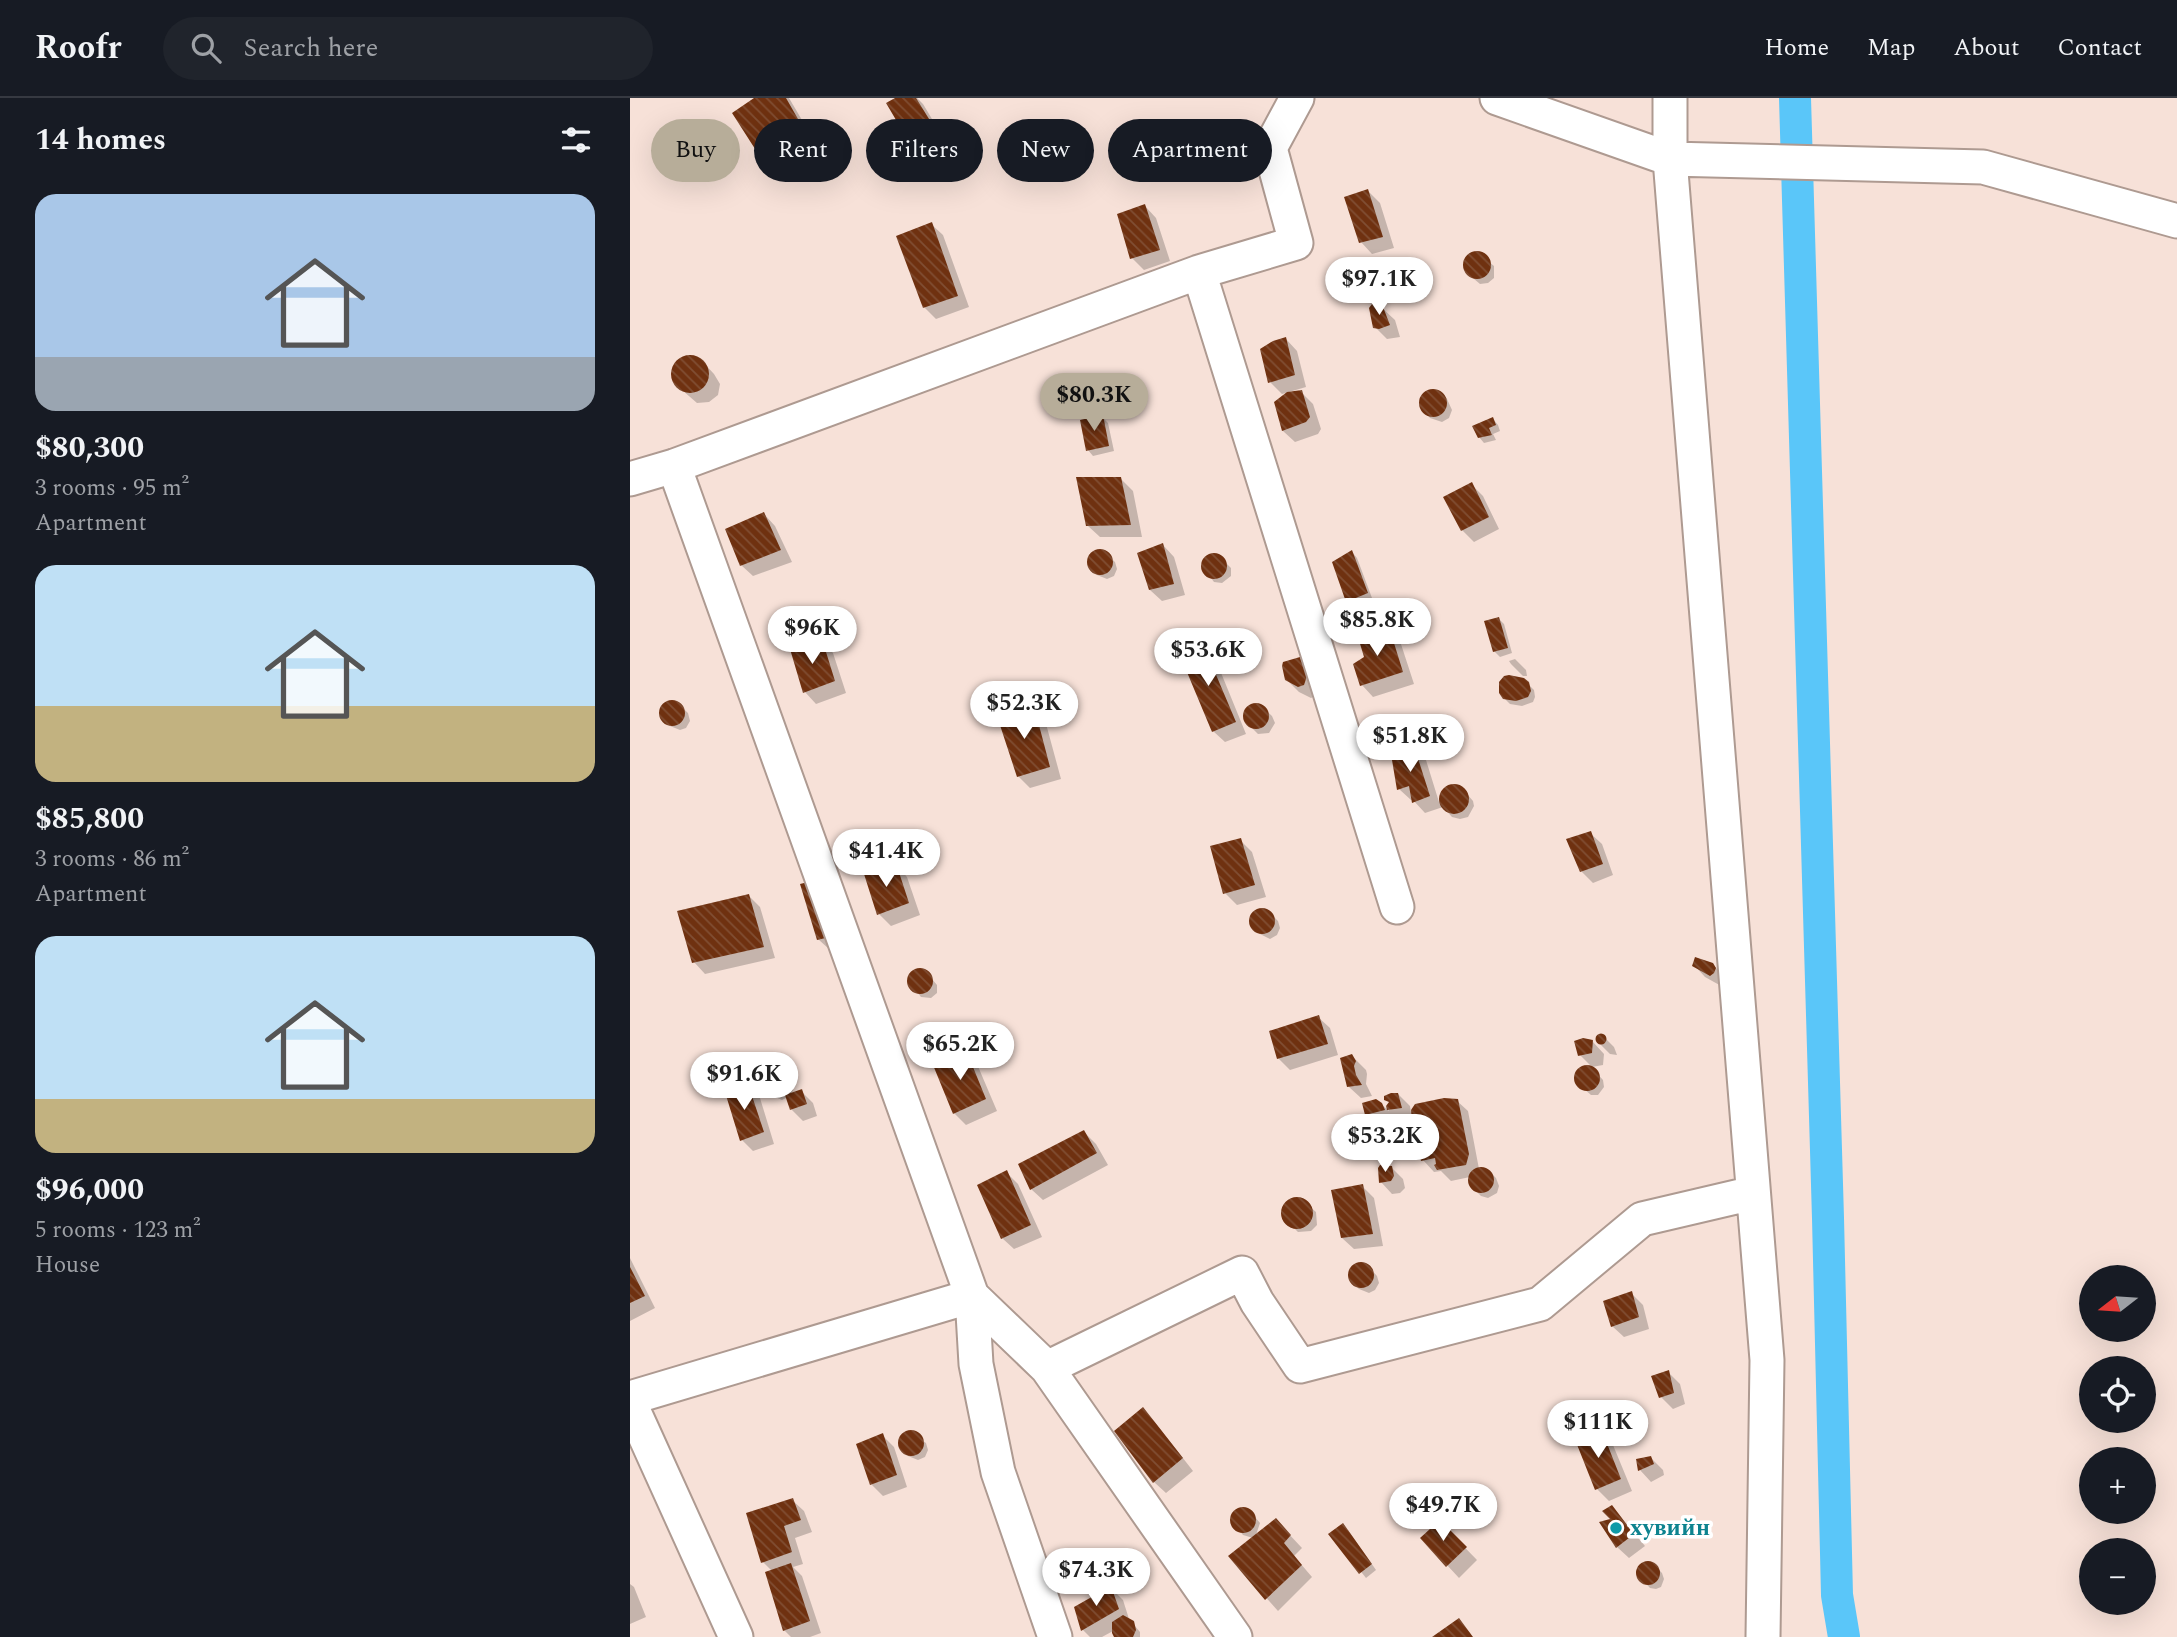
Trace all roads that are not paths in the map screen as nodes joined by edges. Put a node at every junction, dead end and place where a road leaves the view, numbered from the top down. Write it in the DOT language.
graph roads {
  1 [pos="1297,98"];
  2 [pos="1497,98"];
  3 [pos="1670,98"];
  4 [pos="1670,159"];
  5 [pos="2177,221"];
  6 [pos="1199,272"];
  7 [pos="674,466"];
  8 [pos="630,479"];
  9 [pos="1397,907"];
  10 [pos="1753,1193"];
  11 [pos="972,1296"];
  12 [pos="1047,1368"];
  13 [pos="630,1398"];
  14 [pos="630,1403"];
  15 [pos="736,1637"];
  16 [pos="1055,1637"];
  17 [pos="1235,1637"];
  18 [pos="1763,1637"];
  1 -- 6 [label="street"];
  2 -- 4 [label="street"];
  3 -- 4 [label="street"];
  4 -- 5 [label="street"];
  4 -- 10 [label="street"];
  6 -- 7 [label="street"];
  6 -- 9 [label="street"];
  7 -- 8 [label="street"];
  7 -- 11 [label="street"];
  10 -- 12 [label="street"];
  10 -- 18 [label="street"];
  11 -- 12 [label="street"];
  11 -- 13 [label="street"];
  11 -- 16 [label="street"];
  12 -- 17 [label="street"];
  14 -- 15 [label="street"];
}
